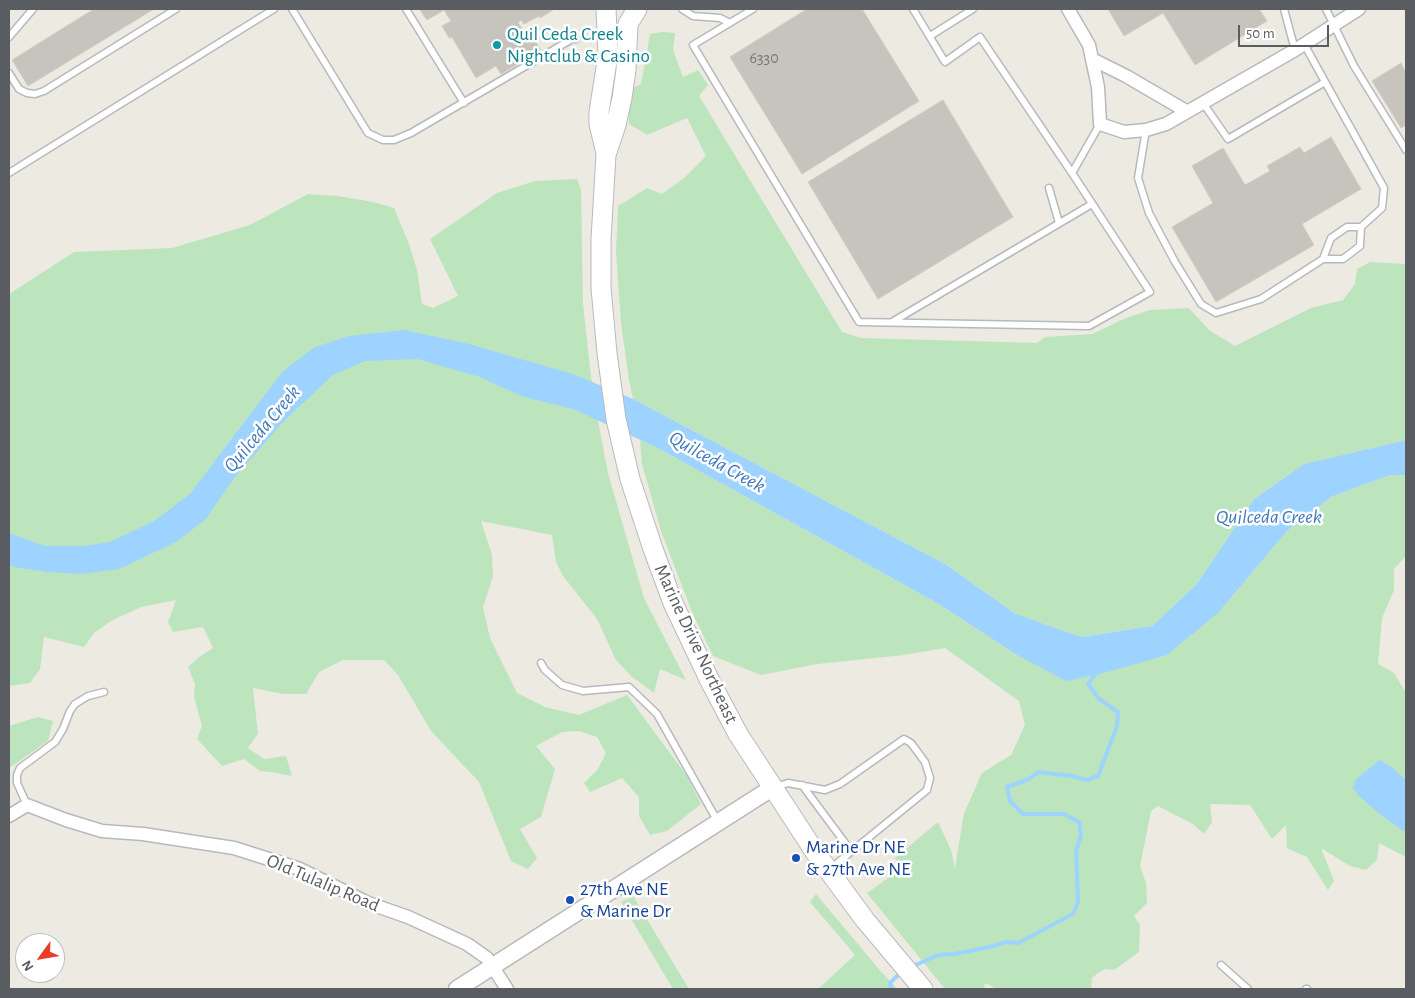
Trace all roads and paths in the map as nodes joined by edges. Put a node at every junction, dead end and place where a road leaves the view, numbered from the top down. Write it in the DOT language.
graph roads {
  1 [pos="33,9"];
  2 [pos="176,9"];
  3 [pos="274,9"];
  4 [pos="292,9"];
  5 [pos="406,9"];
  6 [pos="606,9"];
  7 [pos="637,9"];
  8 [pos="682,9"];
  9 [pos="753,9"];
  10 [pos="913,9"];
  11 [pos="973,9"];
  12 [pos="1068,9"];
  13 [pos="1284,9"];
  14 [pos="1326,9"];
  15 [pos="1359,9"];
  16 [pos="730,23"];
  17 [pos="1333,26"];
  18 [pos="930,36"];
  19 [pos="9,37"];
  20 [pos="576,39"];
  21 [pos="1299,47"];
  22 [pos="1092,59"];
  23 [pos="9,73"];
  24 [pos="1325,82"];
  25 [pos="464,103"];
  26 [pos="1203,103"];
  27 [pos="1186,111"];
  28 [pos="1100,124"];
  29 [pos="1146,130"];
  30 [pos="1406,148"];
  31 [pos="606,154"];
  32 [pos="1072,172"];
  33 [pos="9,173"];
  34 [pos="1049,188"];
  35 [pos="1092,204"];
  36 [pos="1059,223"];
  37 [pos="1361,227"];
  38 [pos="1323,259"];
  39 [pos="891,323"];
  40 [pos="542,663"];
  41 [pos="104,692"];
  42 [pos="802,786"];
  43 [pos="772,788"];
  44 [pos="27,805"];
  45 [pos="9,816"];
  46 [pos="718,823"];
  47 [pos="851,851"];
  48 [pos="828,870"];
  49 [pos="1221,965"];
  50 [pos="494,968"];
  51 [pos="457,989"];
  52 [pos="506,989"];
  53 [pos="923,989"];
  54 [pos="1248,989"];
  1 -- 19 [label="lane"];
  2 -- 23 [label="lane"];
  3 -- 33 [label="lane"];
  4 -- 25 [label="lane"];
  5 -- 25 [label="lane"];
  6 -- 31 [label="main road, Marine Drive Northeast"];
  7 -- 31 [label="main road, Marine Drive Northeast"];
  8 -- 16 [label="lane"];
  9 -- 16 [label="lane"];
  10 -- 18 [label="lane"];
  11 -- 18 [label="lane"];
  12 -- 22 [label="street"];
  13 -- 21 [label="lane"];
  14 -- 17 [label="lane"];
  15 -- 17 [label="street"];
  16 -- 39 [label="lane"];
  17 -- 21 [label="street"];
  17 -- 30 [label="lane"];
  18 -- 32 [label="lane"];
  20 -- 25 [label="lane"];
  21 -- 24 [label="lane"];
  21 -- 26 [label="street"];
  22 -- 27 [label="street"];
  22 -- 28 [label="street"];
  24 -- 26 [label="lane"];
  24 -- 37 [label="lane"];
  26 -- 27 [label="street"];
  27 -- 29 [label="street"];
  28 -- 29 [label="street"];
  28 -- 32 [label="lane"];
  29 -- 38 [label="lane"];
  31 -- 43 [label="main road, Marine Drive Northeast"];
  32 -- 35 [label="lane"];
  34 -- 36 [label="lane"];
  35 -- 36 [label="lane"];
  35 -- 39 [label="lane"];
  36 -- 39 [label="lane"];
  37 -- 38 [label="lane"];
  37 -- 38 [label="lane"];
  40 -- 46 [label="lane"];
  41 -- 44 [label="lane"];
  42 -- 43 [label="lane"];
  42 -- 47 [label="lane"];
  42 -- 47 [label="lane"];
  43 -- 46 [label="street"];
  43 -- 48 [label="main road, Marine Drive Northeast"];
  44 -- 45 [label="street"];
  44 -- 50 [label="street, Old Tulalip Road"];
  46 -- 50 [label="street"];
  47 -- 48 [label="lane"];
  48 -- 53 [label="main road, Marine Drive Northeast"];
  49 -- 54 [label="lane"];
  50 -- 51 [label="street"];
  50 -- 52 [label="street, Old Tulalip Road"];
}
